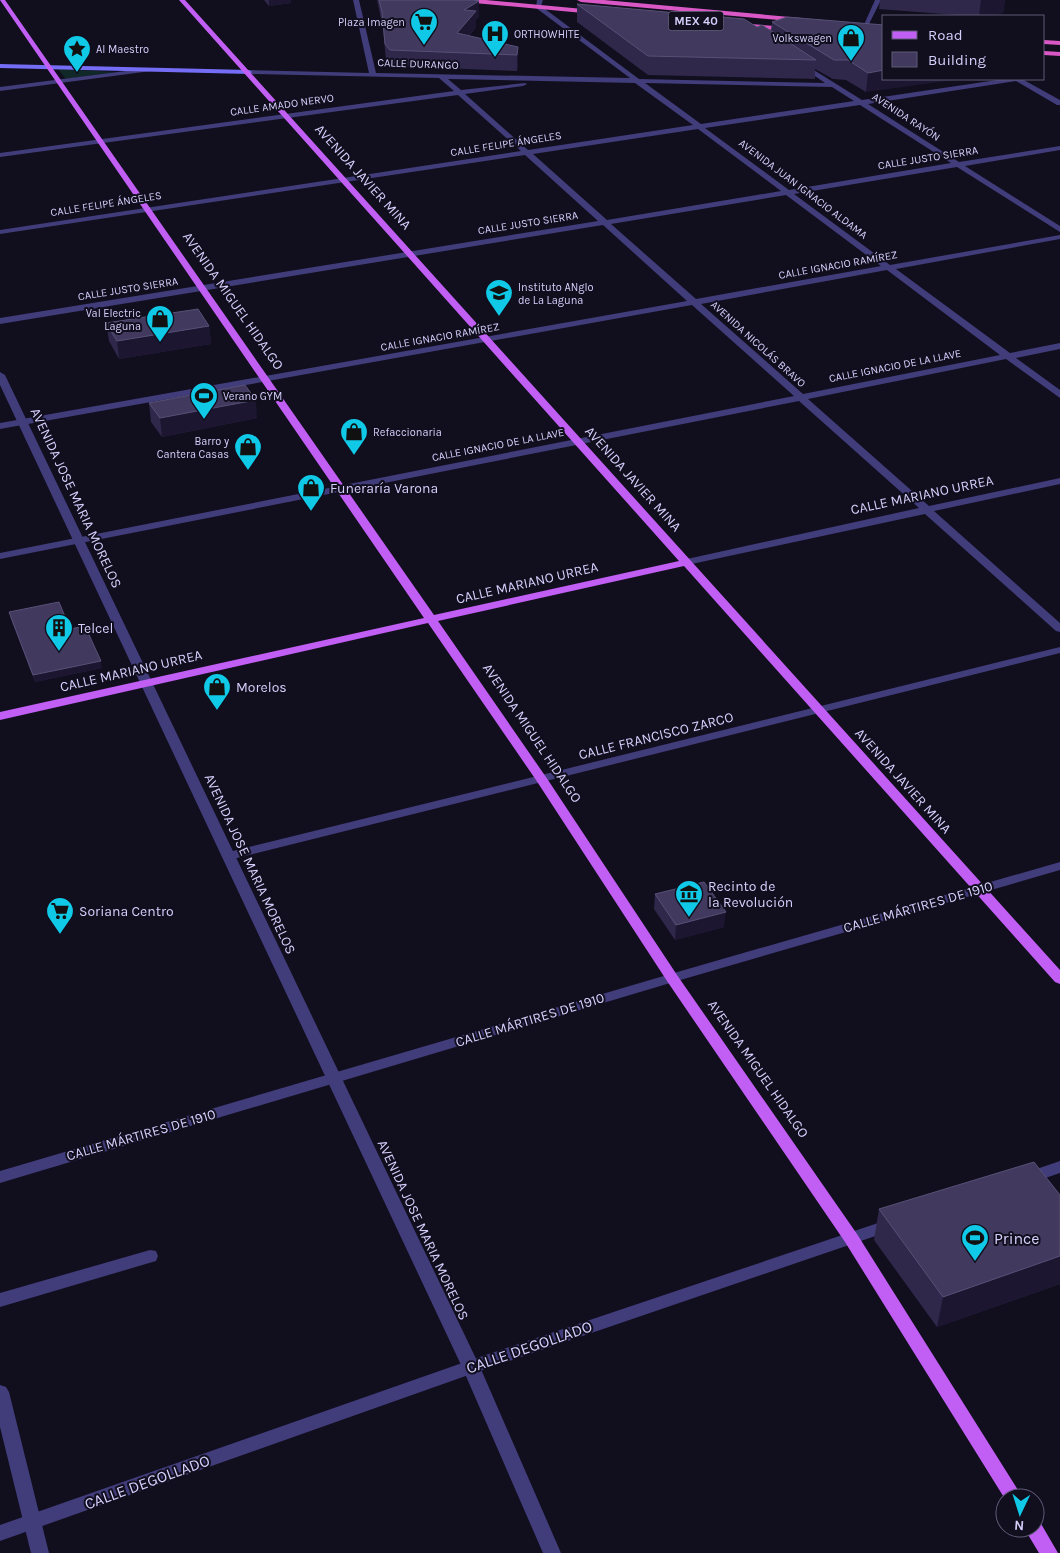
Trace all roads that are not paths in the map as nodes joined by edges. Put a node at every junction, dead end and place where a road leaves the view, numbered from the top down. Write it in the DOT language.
graph roads {
  1 [pos="182,0"];
  2 [pos="356,0"];
  3 [pos="463,0"];
  4 [pos="581,0"];
  5 [pos="878,0"];
  6 [pos="2,2"];
  7 [pos="510,2"];
  8 [pos="539,3"];
  9 [pos="605,13"];
  10 [pos="806,20"];
  11 [pos="729,24"];
  12 [pos="739,25"];
  13 [pos="855,25"];
  14 [pos="865,26"];
  15 [pos="874,26"];
  16 [pos="793,30"];
  17 [pos="755,35"];
  18 [pos="1045,42"];
  19 [pos="1060,43"];
  20 [pos="1045,52"];
  21 [pos="1060,54"];
  22 [pos="795,60"];
  23 [pos="0,66"];
  24 [pos="49,68"];
  25 [pos="149,70"];
  26 [pos="249,72"];
  27 [pos="373,74"];
  28 [pos="441,76"];
  29 [pos="567,79"];
  30 [pos="1009,80"];
  31 [pos="1018,80"];
  32 [pos="58,81"];
  33 [pos="640,81"];
  34 [pos="835,85"];
  35 [pos="0,89"];
  36 [pos="459,92"];
  37 [pos="861,102"];
  38 [pos="1060,103"];
  39 [pos="288,116"];
  40 [pos="701,126"];
  41 [pos="100,142"];
  42 [pos="1060,148"];
  43 [pos="526,152"];
  44 [pos="0,155"];
  45 [pos="958,164"];
  46 [pos="345,180"];
  47 [pos="789,192"];
  48 [pos="147,210"];
  49 [pos="604,222"];
  50 [pos="1060,230"];
  51 [pos="0,232"];
  52 [pos="1060,237"];
  53 [pos="412,254"];
  54 [pos="890,268"];
  55 [pos="202,288"];
  56 [pos="695,303"];
  57 [pos="0,321"];
  58 [pos="488,340"];
  59 [pos="1060,346"];
  60 [pos="1009,356"];
  61 [pos="0,375"];
  62 [pos="265,379"];
  63 [pos="1060,395"];
  64 [pos="801,398"];
  65 [pos="22,422"];
  66 [pos="0,426"];
  67 [pos="580,442"];
  68 [pos="1060,480"];
  69 [pos="340,489"];
  70 [pos="927,510"];
  71 [pos="79,541"];
  72 [pos="0,556"];
  73 [pos="687,562"];
  74 [pos="431,620"];
  75 [pos="1060,629"];
  76 [pos="1060,650"];
  77 [pos="146,683"];
  78 [pos="820,710"];
  79 [pos="0,716"];
  80 [pos="542,780"];
  81 [pos="229,856"];
  82 [pos="1060,866"];
  83 [pos="980,889"];
  84 [pos="672,978"];
  85 [pos="1060,979"];
  86 [pos="333,1078"];
  87 [pos="1060,1167"];
  88 [pos="0,1176"];
  89 [pos="1015,1182"];
  90 [pos="906,1219"];
  91 [pos="851,1238"];
  92 [pos="150,1256"];
  93 [pos="0,1300"];
  94 [pos="470,1367"];
  95 [pos="0,1392"];
  96 [pos="1008,1488"];
  97 [pos="33,1522"];
  98 [pos="0,1533"];
  99 [pos="1039,1538"];
  100 [pos="40,1553"];
  101 [pos="552,1553"];
  102 [pos="1049,1553"];
  1 -- 26 [label="main road, AVENIDA JAVIER MINA"];
  2 -- 27 [label="street"];
  3 -- 7 [label="highway"];
  4 -- 10 [label="highway, MEX 40"];
  5 -- 14 [label="street"];
  6 -- 24 [label="main road, AVENIDA MIGUEL HIDALGO"];
  7 -- 8 [label="highway"];
  8 -- 9 [label="highway"];
  8 -- 33 [label="street, AVENIDA JUAN IGNACIO ALDAMA"];
  11 -- 12 [label="highway, MEX 40"];
  12 -- 16 [label="highway, MEX 40"];
  12 -- 17 [label="street"];
  13 -- 14 [label="highway"];
  14 -- 15 [label="highway"];
  18 -- 19 [label="highway"];
  20 -- 21 [label="highway"];
  22 -- 34 [label="street, AVENIDA RAYÓN"];
  23 -- 24 [label="main road, CALLE DURANGO"];
  24 -- 25 [label="main road, CALLE DURANGO"];
  24 -- 32 [label="main road, AVENIDA MIGUEL HIDALGO"];
  25 -- 26 [label="main road, CALLE DURANGO"];
  25 -- 32 [label="street"];
  26 -- 27 [label="street, CALLE DURANGO"];
  26 -- 39 [label="main road, AVENIDA JAVIER MINA"];
  27 -- 28 [label="street, CALLE DURANGO"];
  28 -- 29 [label="street, CALLE DURANGO"];
  28 -- 36 [label="street, AVENIDA NICOLÁS BRAVO"];
  29 -- 33 [label="street, CALLE DURANGO"];
  29 -- 36 [label="street, CALLE AMADO NERVO"];
  30 -- 37 [label="street, CALLE FELIPE ÁNGELES"];
  31 -- 38 [label="street"];
  32 -- 35 [label="street"];
  32 -- 41 [label="main road, AVENIDA MIGUEL HIDALGO"];
  33 -- 34 [label="street, CALLE DURANGO"];
  33 -- 40 [label="street, AVENIDA JUAN IGNACIO ALDAMA"];
  34 -- 37 [label="street, AVENIDA RAYÓN"];
  36 -- 39 [label="street, CALLE AMADO NERVO"];
  36 -- 43 [label="street, AVENIDA NICOLÁS BRAVO"];
  37 -- 40 [label="street, CALLE FELIPE ÁNGELES"];
  37 -- 45 [label="street, AVENIDA RAYÓN"];
  39 -- 41 [label="street, CALLE AMADO NERVO"];
  39 -- 46 [label="main road, AVENIDA JAVIER MINA"];
  40 -- 43 [label="street, CALLE FELIPE ÁNGELES"];
  40 -- 47 [label="street, AVENIDA JUAN IGNACIO ALDAMA"];
  41 -- 44 [label="street, CALLE AMADO NERVO"];
  41 -- 48 [label="main road, AVENIDA MIGUEL HIDALGO"];
  42 -- 45 [label="street, CALLE JUSTO SIERRA"];
  43 -- 46 [label="street, CALLE FELIPE ÁNGELES"];
  43 -- 49 [label="street, AVENIDA NICOLÁS BRAVO"];
  45 -- 47 [label="street, CALLE JUSTO SIERRA"];
  45 -- 50 [label="street, AVENIDA RAYÓN"];
  46 -- 48 [label="street, CALLE FELIPE ÁNGELES"];
  46 -- 53 [label="main road, AVENIDA JAVIER MINA"];
  47 -- 49 [label="street, CALLE JUSTO SIERRA"];
  47 -- 54 [label="street, AVENIDA JUAN IGNACIO ALDAMA"];
  48 -- 51 [label="street, CALLE FELIPE ÁNGELES"];
  48 -- 55 [label="main road, AVENIDA MIGUEL HIDALGO"];
  49 -- 53 [label="street, CALLE JUSTO SIERRA"];
  49 -- 56 [label="street, AVENIDA NICOLÁS BRAVO"];
  52 -- 54 [label="street, CALLE IGNACIO RAMÍREZ"];
  53 -- 55 [label="street, CALLE JUSTO SIERRA"];
  53 -- 58 [label="main road, AVENIDA JAVIER MINA"];
  54 -- 56 [label="street, CALLE IGNACIO RAMÍREZ"];
  54 -- 60 [label="street, AVENIDA JUAN IGNACIO ALDAMA"];
  55 -- 57 [label="street, CALLE JUSTO SIERRA"];
  55 -- 62 [label="main road, AVENIDA MIGUEL HIDALGO"];
  56 -- 58 [label="street, CALLE IGNACIO RAMÍREZ"];
  56 -- 64 [label="street, AVENIDA NICOLÁS BRAVO"];
  58 -- 62 [label="street, CALLE IGNACIO RAMÍREZ"];
  58 -- 67 [label="main road, AVENIDA JAVIER MINA"];
  59 -- 60 [label="street, CALLE IGNACIO DE LA LLAVE"];
  60 -- 63 [label="street, AVENIDA JUAN IGNACIO ALDAMA"];
  60 -- 64 [label="street, CALLE IGNACIO DE LA LLAVE"];
  61 -- 65 [label="street, AVENIDA JOSE MARIA MORELOS"];
  62 -- 65 [label="street, CALLE IGNACIO RAMÍREZ"];
  62 -- 69 [label="main road, AVENIDA MIGUEL HIDALGO"];
  64 -- 67 [label="street, CALLE IGNACIO DE LA LLAVE"];
  64 -- 70 [label="street, AVENIDA NICOLÁS BRAVO"];
  65 -- 66 [label="street, CALLE IGNACIO RAMÍREZ"];
  65 -- 71 [label="street, AVENIDA JOSE MARIA MORELOS"];
  67 -- 69 [label="street, CALLE IGNACIO DE LA LLAVE"];
  67 -- 73 [label="main road, AVENIDA JAVIER MINA"];
  68 -- 70 [label="street, CALLE MARIANO URREA"];
  69 -- 71 [label="street, CALLE IGNACIO DE LA LLAVE"];
  69 -- 74 [label="main road, AVENIDA MIGUEL HIDALGO"];
  70 -- 73 [label="street, CALLE MARIANO URREA"];
  70 -- 75 [label="street, AVENIDA NICOLÁS BRAVO"];
  71 -- 72 [label="street, CALLE IGNACIO DE LA LLAVE"];
  71 -- 77 [label="street, AVENIDA JOSE MARIA MORELOS"];
  73 -- 74 [label="main road, CALLE MARIANO URREA"];
  73 -- 78 [label="main road, AVENIDA JAVIER MINA"];
  74 -- 77 [label="main road, CALLE MARIANO URREA"];
  74 -- 80 [label="main road, AVENIDA MIGUEL HIDALGO"];
  76 -- 78 [label="street, CALLE FRANCISCO ZARCO"];
  77 -- 79 [label="main road, CALLE MARIANO URREA"];
  77 -- 81 [label="street, AVENIDA JOSE MARIA MORELOS"];
  78 -- 80 [label="street, CALLE FRANCISCO ZARCO"];
  78 -- 83 [label="main road, AVENIDA JAVIER MINA"];
  80 -- 81 [label="street, CALLE FRANCISCO ZARCO"];
  80 -- 84 [label="main road, AVENIDA MIGUEL HIDALGO"];
  81 -- 86 [label="street, AVENIDA JOSE MARIA MORELOS"];
  82 -- 83 [label="street, CALLE MÁRTIRES DE 1910"];
  83 -- 84 [label="street, CALLE MÁRTIRES DE 1910"];
  83 -- 85 [label="main road, AVENIDA JAVIER MINA"];
  84 -- 86 [label="street, CALLE MÁRTIRES DE 1910"];
  84 -- 91 [label="main road, AVENIDA MIGUEL HIDALGO"];
  86 -- 88 [label="street, CALLE MÁRTIRES DE 1910"];
  86 -- 94 [label="street, AVENIDA JOSE MARIA MORELOS"];
  87 -- 89 [label="street"];
  90 -- 91 [label="street, CALLE DEGOLLADO"];
  91 -- 94 [label="street, CALLE DEGOLLADO"];
  91 -- 96 [label="main road, AVENIDA MIGUEL HIDALGO"];
  92 -- 93 [label="street"];
  94 -- 97 [label="street, CALLE DEGOLLADO"];
  94 -- 101 [label="street, AVENIDA JOSE MARIA MORELOS"];
  95 -- 97 [label="street"];
  97 -- 98 [label="street, CALLE DEGOLLADO"];
  97 -- 100 [label="street"];
  99 -- 102 [label="main road"];
}
